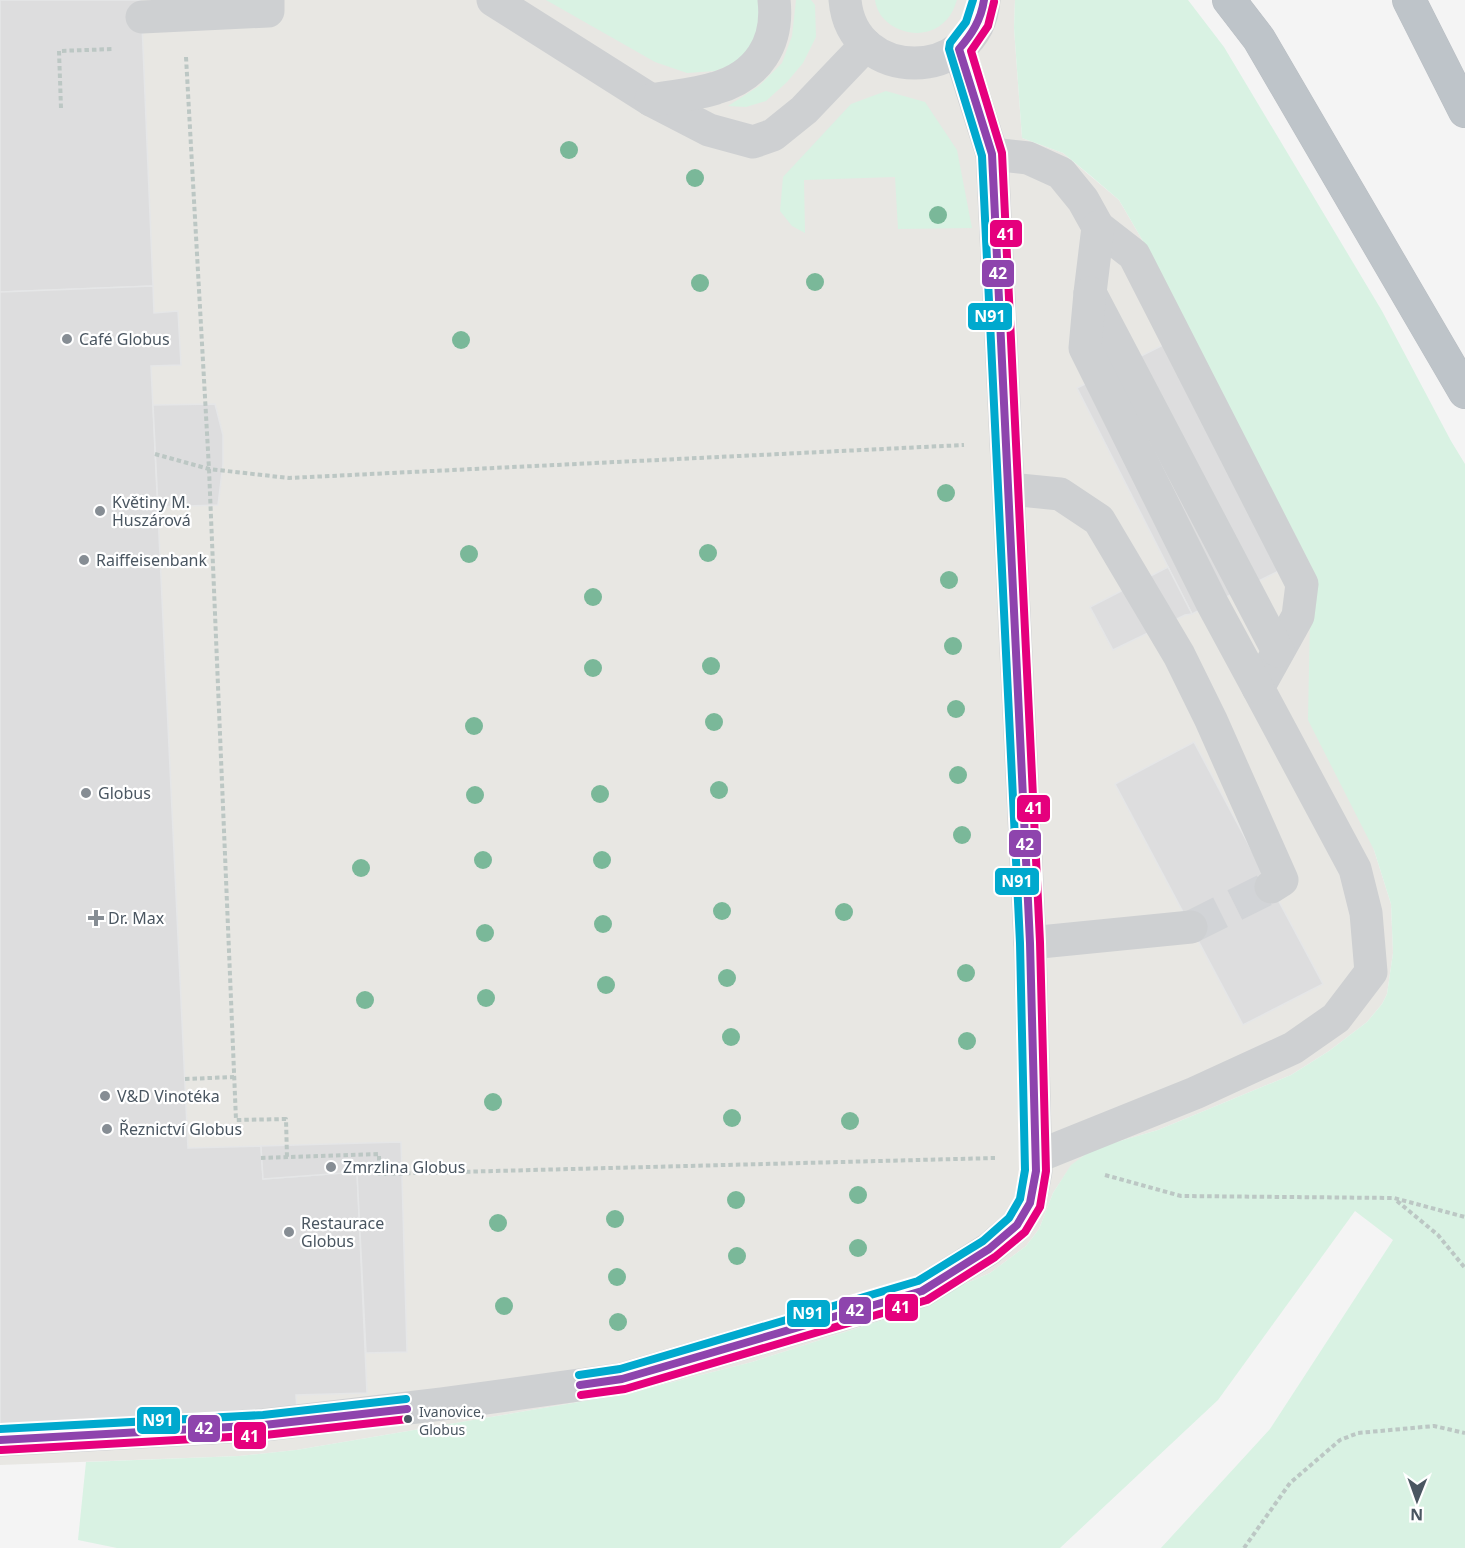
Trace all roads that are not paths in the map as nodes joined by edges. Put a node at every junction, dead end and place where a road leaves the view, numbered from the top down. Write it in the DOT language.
graph roads {
  1 [pos="268,0"];
  2 [pos="493,0"];
  3 [pos="774,0"];
  4 [pos="845,0"];
  5 [pos="984,0"];
  6 [pos="1229,0"];
  7 [pos="1409,0"];
  8 [pos="142,17"];
  9 [pos="866,45"];
  10 [pos="959,49"];
  11 [pos="651,100"];
  12 [pos="1465,111"];
  13 [pos="992,154"];
  14 [pos="1098,226"];
  15 [pos="1090,293"];
  16 [pos="1465,392"];
  17 [pos="1009,489"];
  18 [pos="1278,651"];
  19 [pos="1257,688"];
  20 [pos="1271,887"];
  21 [pos="1191,927"];
  22 [pos="1030,943"];
  23 [pos="1036,1157"];
  24 [pos="0,1440"];
  1 -- 8 [label="lane"];
  2 -- 11 [label="lane"];
  3 -- 11 [label="lane"];
  4 -- 9 [label="lane"];
  5 -- 10 [label="lane"];
  6 -- 16 [label="highway"];
  7 -- 12 [label="highway"];
  9 -- 10 [label="lane"];
  9 -- 11 [label="lane"];
  10 -- 13 [label="lane"];
  13 -- 14 [label="lane"];
  13 -- 17 [label="lane"];
  14 -- 15 [label="lane"];
  14 -- 18 [label="lane"];
  15 -- 18 [label="lane"];
  15 -- 19 [label="lane"];
  17 -- 20 [label="lane"];
  17 -- 22 [label="lane"];
  18 -- 19 [label="lane"];
  19 -- 23 [label="lane"];
  21 -- 22 [label="lane"];
  22 -- 23 [label="lane"];
  23 -- 24 [label="lane"];
}
